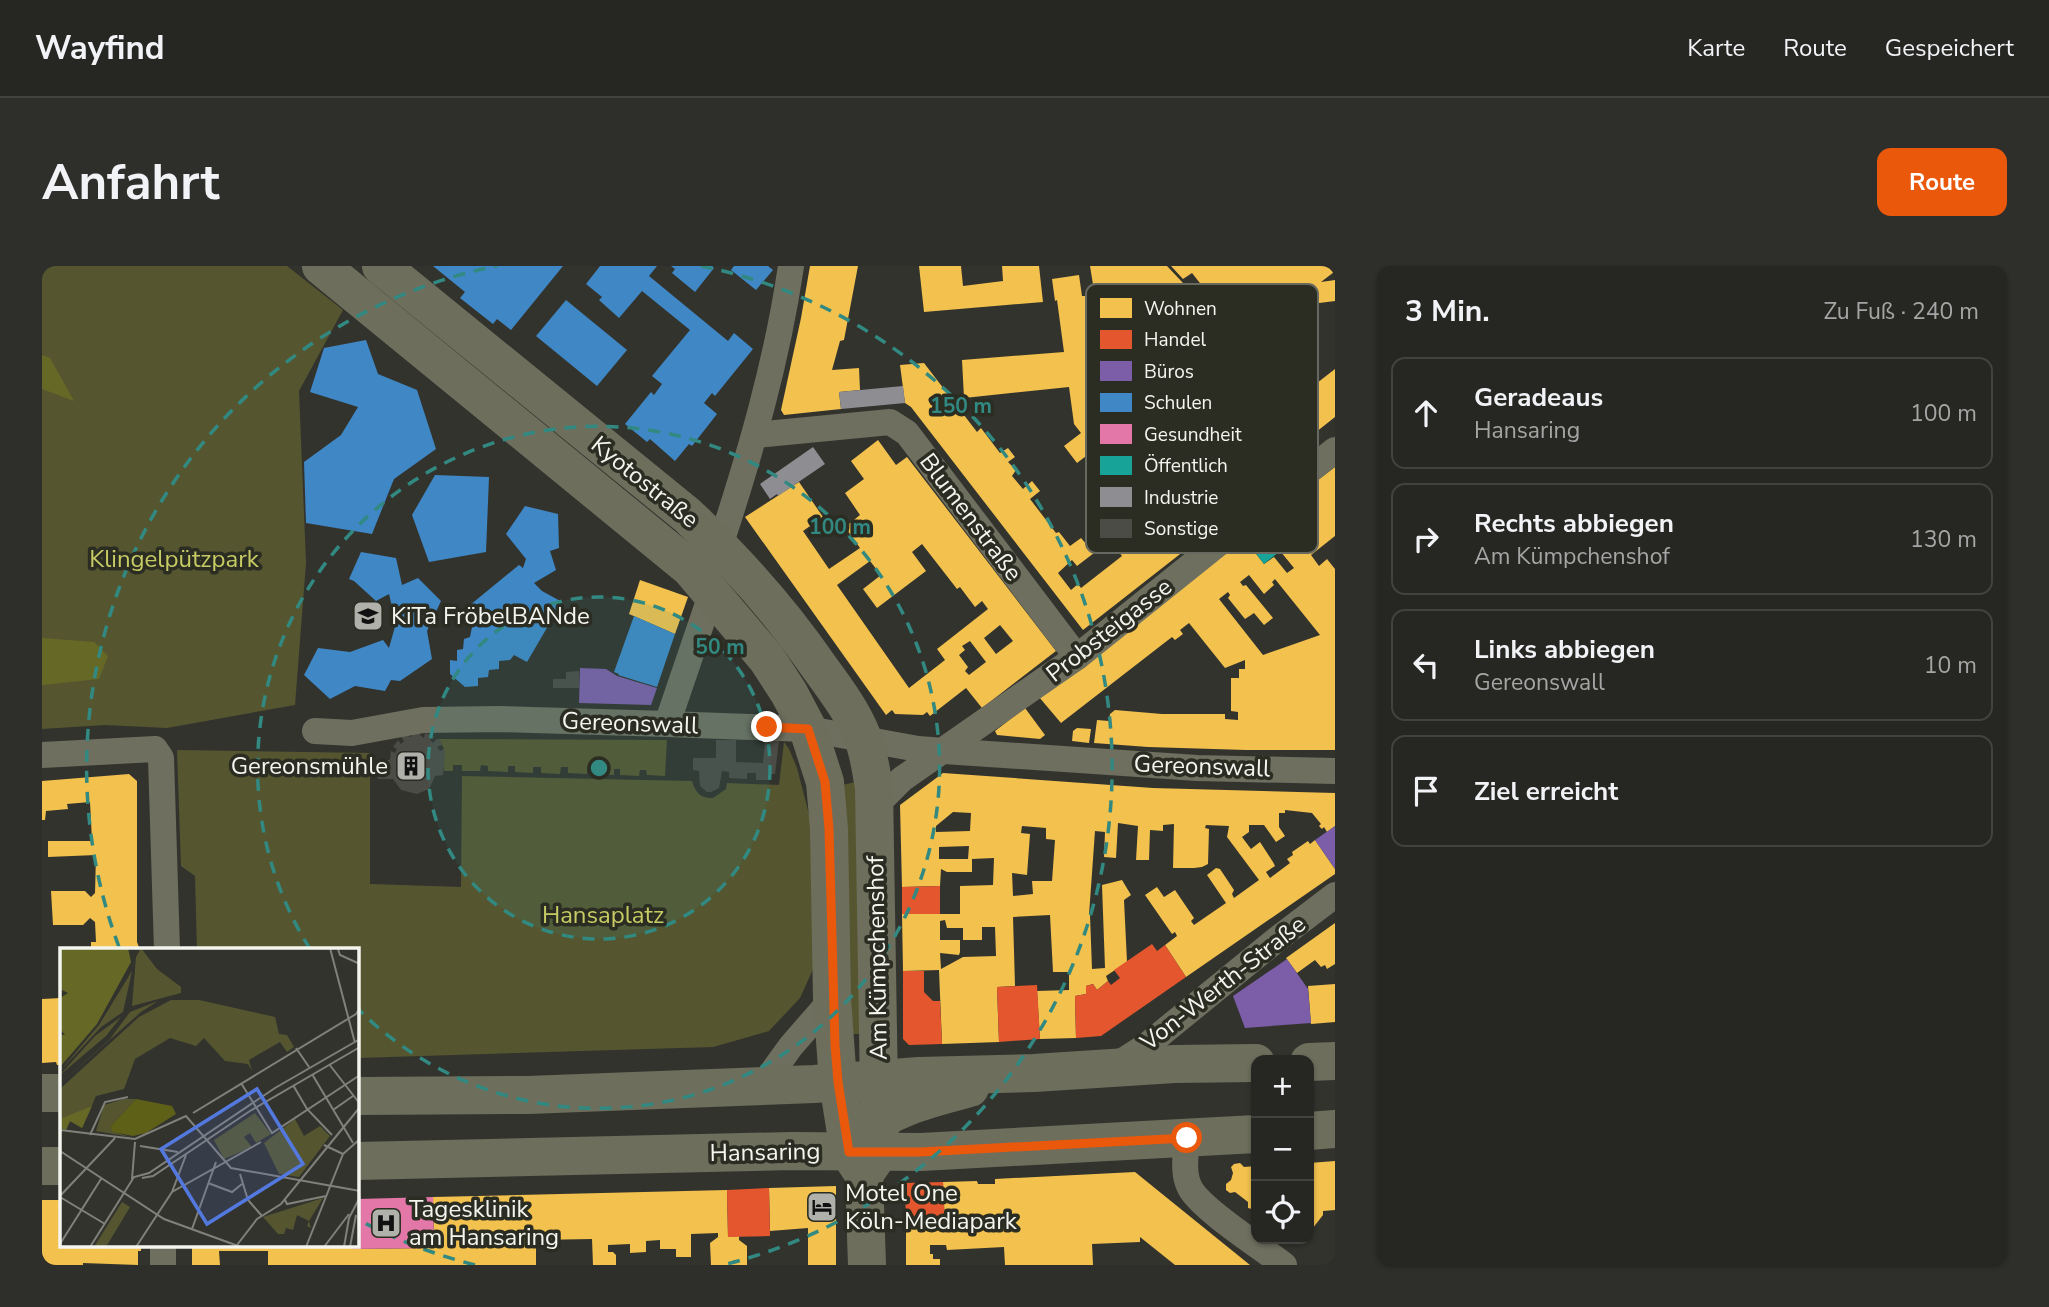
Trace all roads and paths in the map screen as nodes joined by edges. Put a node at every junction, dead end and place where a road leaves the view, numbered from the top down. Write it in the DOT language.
graph roads {
  1 [pos="321,266"];
  2 [pos="382,266"];
  3 [pos="791,266"];
  4 [pos="756,435"];
  5 [pos="1335,450"];
  6 [pos="1318,464"];
  7 [pos="720,546"];
  8 [pos="1207,553"];
  9 [pos="712,592"];
  10 [pos="1077,657"];
  11 [pos="667,724"];
  12 [pos="808,729"];
  13 [pos="315,731"];
  14 [pos="863,738"];
  15 [pos="944,751"];
  16 [pos="42,755"];
  17 [pos="1335,771"];
  18 [pos="874,807"];
  19 [pos="1335,895"];
  20 [pos="167,948"];
  21 [pos="832,999"];
  22 [pos="1314,1062"];
  23 [pos="1335,1062"];
  24 [pos="1251,1063"];
  25 [pos="1111,1069"];
  26 [pos="1034,1073"];
  27 [pos="878,1078"];
  28 [pos="838,1082"];
  29 [pos="763,1085"];
  30 [pos="42,1093"];
  31 [pos="60,1093"];
  32 [pos="359,1096"];
  33 [pos="1335,1129"];
  34 [pos="1314,1131"];
  35 [pos="1251,1134"];
  36 [pos="1187,1138"];
  37 [pos="858,1148"];
  38 [pos="359,1161"];
  39 [pos="42,1166"];
  40 [pos="60,1166"];
  41 [pos="867,1265"];
  42 [pos="1284,1265"];
  1 -- 9 [label="main road, Kyotostraße"];
  2 -- 7 [label="main road, Kyotostraße"];
  3 -- 4 [label="street"];
  4 -- 7 [label="street"];
  4 -- 10 [label="street, Blumenstraße"];
  5 -- 6 [label="street, Probsteigasse"];
  7 -- 14 [label="main road, Kyotostraße"];
  8 -- 10 [label="street, Probsteigasse"];
  9 -- 11 [label="street"];
  9 -- 12 [label="main road, Kyotostraße"];
  10 -- 15 [label="street, Probsteigasse"];
  11 -- 12 [label="street, Gereonswall"];
  11 -- 13 [label="street, Gereonswall"];
  12 -- 14 [label="street, Gereonswall"];
  12 -- 21 [label="main road, Am Kümpchenshof"];
  14 -- 15 [label="street, Gereonswall"];
  14 -- 18 [label="main road, Am Kümpchenshof"];
  15 -- 17 [label="street, Gereonswall"];
  15 -- 18 [label="street"];
  16 -- 20 [label="street"];
  18 -- 27 [label="main road, Am Kümpchenshof"];
  19 -- 25 [label="street, Von-Werth-Straße"];
  21 -- 28 [label="main road, Am Kümpchenshof"];
  21 -- 29 [label="street"];
  22 -- 23 [label="main road"];
  24 -- 25 [label="main road"];
  25 -- 26 [label="main road"];
  26 -- 27 [label="main road"];
  26 -- 37 [label="main road"];
  27 -- 28 [label="main road"];
  27 -- 37 [label="main road, Am Kümpchenshof"];
  28 -- 29 [label="main road"];
  28 -- 37 [label="main road, Am Kümpchenshof"];
  29 -- 32 [label="main road"];
  30 -- 31 [label="main road"];
  33 -- 34 [label="main road"];
  35 -- 36 [label="main road, Hansaring"];
  36 -- 37 [label="main road, Hansaring"];
  36 -- 42 [label="street"];
  37 -- 38 [label="main road, Hansaring"];
  37 -- 41 [label="main road, Am Kümpchenshof"];
  39 -- 40 [label="main road"];
}
